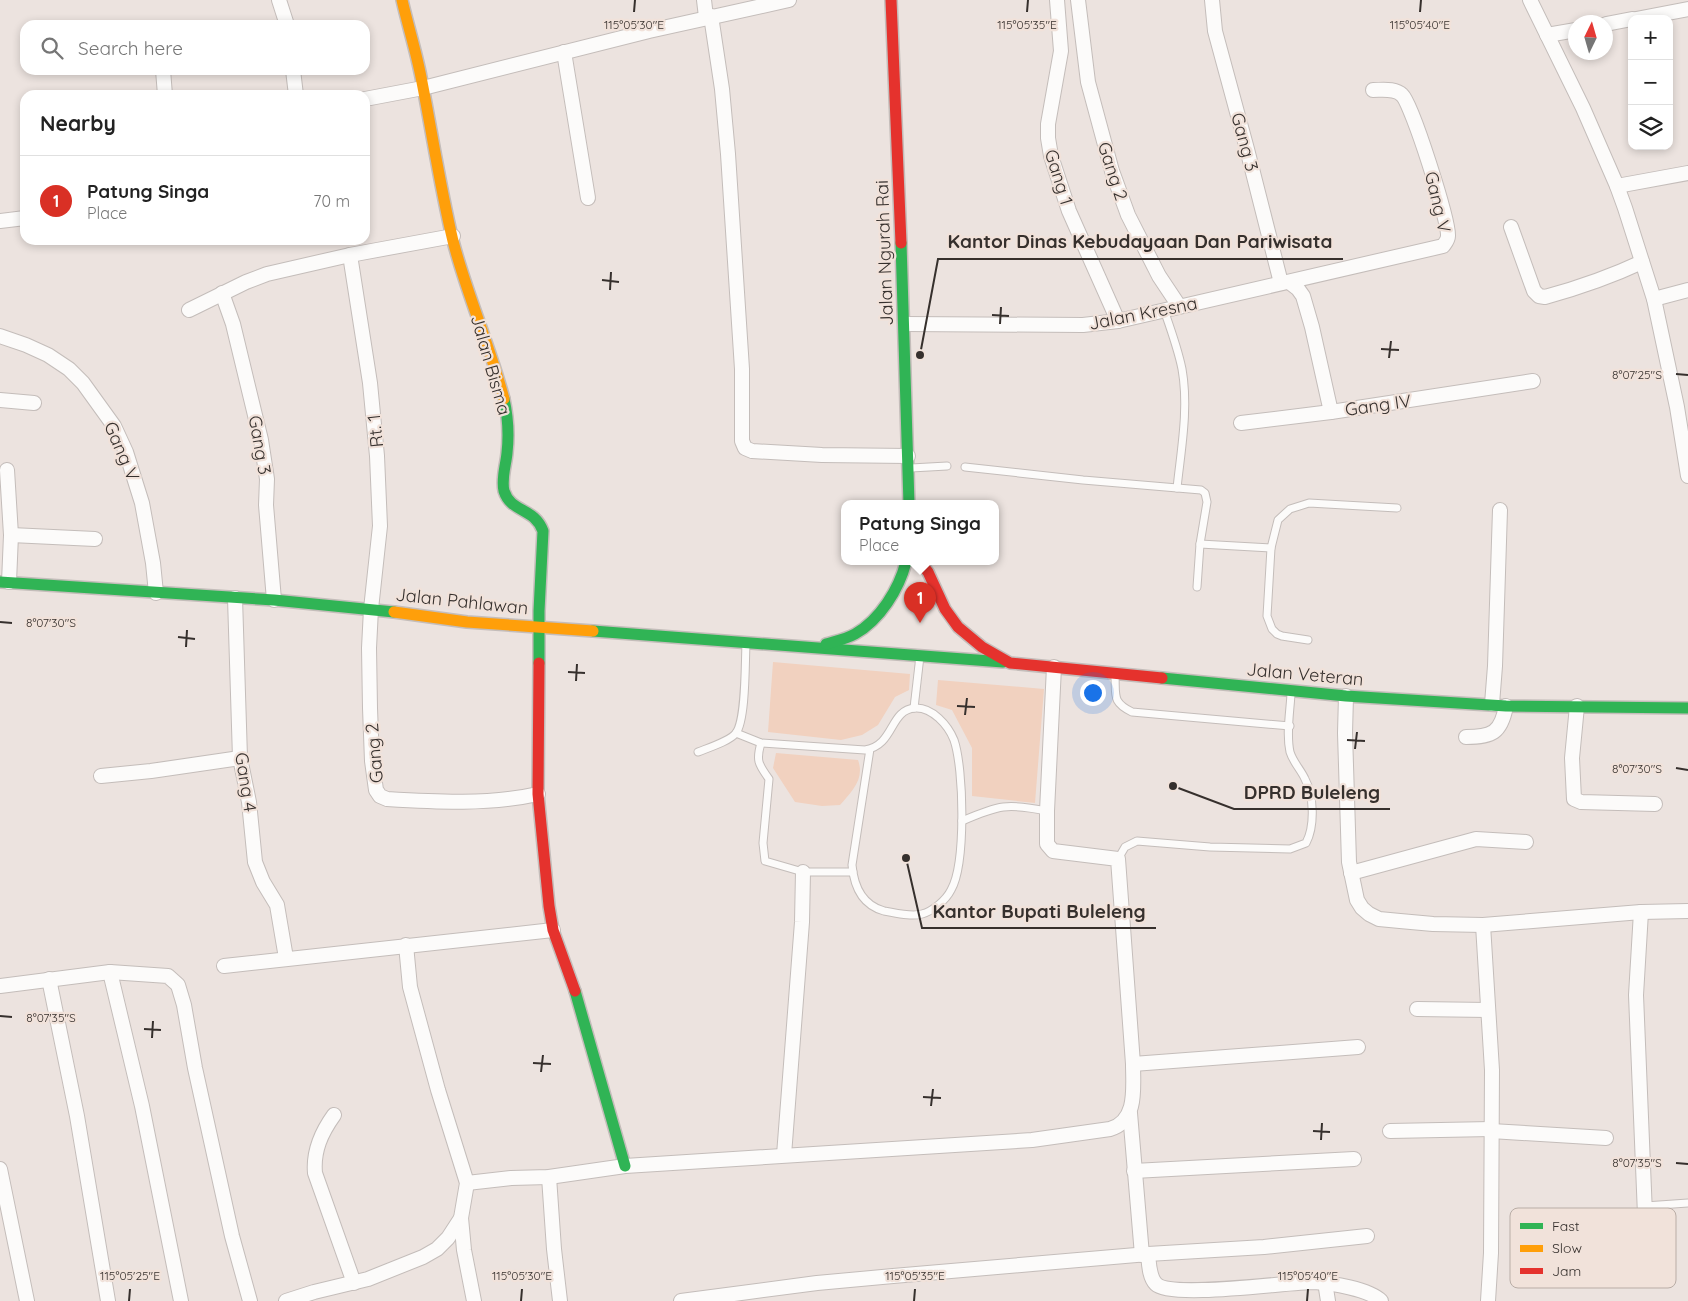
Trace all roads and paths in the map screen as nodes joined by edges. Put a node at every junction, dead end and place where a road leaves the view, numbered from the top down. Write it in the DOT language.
graph roads {
  1 [pos="279,0"];
  2 [pos="402,0"];
  3 [pos="704,0"];
  4 [pos="789,0"];
  5 [pos="891,0"];
  6 [pos="1057,0"];
  7 [pos="1078,0"];
  8 [pos="1212,0"];
  9 [pos="1530,0"];
  10 [pos="1688,9"];
  11 [pos="1657,15"];
  12 [pos="709,17"];
  13 [pos="285,20"];
  14 [pos="1628,21"];
  15 [pos="1613,23"];
  16 [pos="1568,31"];
  17 [pos="1546,35"];
  18 [pos="564,52"];
  19 [pos="163,75"];
  20 [pos="294,75"];
  21 [pos="423,88"];
  22 [pos="165,90"];
  23 [pos="295,90"];
  24 [pos="1373,90"];
  25 [pos="370,98"];
  26 [pos="1688,173"];
  27 [pos="1617,186"];
  28 [pos="588,198"];
  29 [pos="20,219"];
  30 [pos="0,221"];
  31 [pos="1511,226"];
  32 [pos="453,236"];
  33 [pos="350,255"];
  34 [pos="1642,262"];
  35 [pos="1285,282"];
  36 [pos="1688,290"];
  37 [pos="222,294"];
  38 [pos="1654,299"];
  39 [pos="1179,306"];
  40 [pos="189,310"];
  41 [pos="1164,310"];
  42 [pos="1118,321"];
  43 [pos="905,324"];
  44 [pos="0,336"];
  45 [pos="1533,381"];
  46 [pos="0,400"];
  47 [pos="34,403"];
  48 [pos="1331,412"];
  49 [pos="1240,422"];
  50 [pos="1684,434"];
  51 [pos="908,462"];
  52 [pos="947,466"];
  53 [pos="965,467"];
  54 [pos="7,470"];
  55 [pos="1688,476"];
  56 [pos="1177,488"];
  57 [pos="908,500"];
  58 [pos="1397,508"];
  59 [pos="1500,510"];
  60 [pos="11,535"];
  61 [pos="95,539"];
  62 [pos="1200,544"];
  63 [pos="1271,548"];
  64 [pos="906,565"];
  65 [pos="923,565"];
  66 [pos="5,582"];
  67 [pos="1197,587"];
  68 [pos="156,593"];
  69 [pos="235,598"];
  70 [pos="274,600"];
  71 [pos="370,609"];
  72 [pos="539,627"];
  73 [pos="1308,640"];
  74 [pos="746,643"];
  75 [pos="808,647"];
  76 [pos="920,655"];
  77 [pos="1010,663"];
  78 [pos="1054,667"];
  79 [pos="1115,674"];
  80 [pos="1292,691"];
  81 [pos="1346,696"];
  82 [pos="1492,704"];
  83 [pos="1506,706"];
  84 [pos="1577,706"];
  85 [pos="914,708"];
  86 [pos="1688,708"];
  87 [pos="1290,726"];
  88 [pos="736,733"];
  89 [pos="1466,737"];
  90 [pos="761,743"];
  91 [pos="870,749"];
  92 [pos="698,752"];
  93 [pos="240,758"];
  94 [pos="101,776"];
  95 [pos="538,794"];
  96 [pos="1655,804"];
  97 [pos="1047,811"];
  98 [pos="962,821"];
  99 [pos="1526,842"];
  100 [pos="1118,858"];
  101 [pos="803,872"];
  102 [pos="853,872"];
  103 [pos="1351,873"];
  104 [pos="1688,911"];
  105 [pos="1641,912"];
  106 [pos="1483,925"];
  107 [pos="553,930"];
  108 [pos="406,946"];
  109 [pos="286,958"];
  110 [pos="224,966"];
  111 [pos="110,972"];
  112 [pos="49,979"];
  113 [pos="0,986"];
  114 [pos="1417,1010"];
  115 [pos="1488,1010"];
  116 [pos="1358,1047"];
  117 [pos="1133,1064"];
  118 [pos="1130,1113"];
  119 [pos="334,1115"];
  120 [pos="1491,1130"];
  121 [pos="1390,1131"];
  122 [pos="1606,1138"];
  123 [pos="784,1155"];
  124 [pos="1354,1159"];
  125 [pos="626,1166"];
  126 [pos="0,1169"];
  127 [pos="1134,1171"];
  128 [pos="549,1177"];
  129 [pos="467,1183"];
  130 [pos="1688,1203"];
  131 [pos="1645,1206"];
  132 [pos="461,1218"];
  133 [pos="1367,1236"];
  134 [pos="1145,1254"];
  135 [pos="1325,1282"];
  136 [pos="354,1284"];
  137 [pos="1173,1295"];
  138 [pos="1225,1295"];
  139 [pos="27,1301"];
  140 [pos="108,1301"];
  141 [pos="181,1301"];
  142 [pos="250,1301"];
  143 [pos="286,1301"];
  144 [pos="474,1301"];
  145 [pos="560,1301"];
  146 [pos="681,1301"];
  147 [pos="1328,1301"];
  148 [pos="1381,1301"];
  149 [pos="1488,1301"];
  1 -- 13 [label="street"];
  2 -- 21 [label="main road, Jalan Bisma"];
  3 -- 12 [label="street"];
  4 -- 12 [label="street"];
  5 -- 43 [label="main road, Jalan Ngurah Rai"];
  6 -- 42 [label="street, Gang 1"];
  7 -- 39 [label="street, Gang 2"];
  8 -- 35 [label="street, Gang 3"];
  9 -- 17 [label="street"];
  10 -- 11 [label="street"];
  12 -- 18 [label="street"];
  12 -- 51 [label="street"];
  14 -- 15 [label="street"];
  16 -- 17 [label="street"];
  17 -- 27 [label="street"];
  18 -- 21 [label="street"];
  18 -- 28 [label="street"];
  19 -- 22 [label="street"];
  20 -- 23 [label="street"];
  21 -- 25 [label="street"];
  21 -- 32 [label="main road, Jalan Bisma"];
  24 -- 35 [label="street, Gang V"];
  26 -- 27 [label="street"];
  27 -- 34 [label="street"];
  29 -- 30 [label="street"];
  31 -- 34 [label="street"];
  32 -- 33 [label="street"];
  32 -- 72 [label="main road, Jalan Bisma"];
  33 -- 37 [label="street"];
  33 -- 71 [label="street, Rt. 1"];
  34 -- 38 [label="street"];
  35 -- 39 [label="street, Jalan Kresna"];
  35 -- 48 [label="street, Gang IV"];
  36 -- 38 [label="street"];
  37 -- 40 [label="street"];
  37 -- 70 [label="street, Gang 3"];
  38 -- 50 [label="street"];
  39 -- 41 [label="street, Jalan Kresna"];
  41 -- 42 [label="street, Jalan Kresna"];
  41 -- 56 [label="lane"];
  42 -- 43 [label="street, Jalan Kresna"];
  43 -- 51 [label="main road, Jalan Ngurah Rai"];
  44 -- 68 [label="street, Gang V"];
  45 -- 48 [label="street, Gang IV"];
  46 -- 47 [label="street"];
  48 -- 49 [label="street"];
  50 -- 55 [label="street"];
  51 -- 52 [label="lane"];
  51 -- 57 [label="main road, Jalan Ngurah Rai"];
  53 -- 56 [label="lane"];
  54 -- 60 [label="street"];
  56 -- 62 [label="lane"];
  58 -- 63 [label="lane"];
  59 -- 82 [label="street"];
  60 -- 61 [label="street"];
  60 -- 66 [label="street"];
  62 -- 63 [label="lane"];
  62 -- 67 [label="lane"];
  63 -- 73 [label="lane"];
  64 -- 75 [label="main road"];
  65 -- 77 [label="main road"];
  66 -- 68 [label="main road, Jalan Pahlawan"];
  68 -- 69 [label="main road, Jalan Pahlawan"];
  69 -- 70 [label="main road, Jalan Pahlawan"];
  69 -- 93 [label="street, Gang 4"];
  70 -- 71 [label="main road, Jalan Pahlawan"];
  71 -- 72 [label="main road, Jalan Pahlawan"];
  71 -- 95 [label="street, Gang 2"];
  72 -- 74 [label="main road, Jalan Pahlawan"];
  72 -- 95 [label="main road"];
  74 -- 75 [label="main road, Jalan Pahlawan"];
  74 -- 88 [label="lane"];
  75 -- 76 [label="main road, Jalan Pahlawan"];
  76 -- 77 [label="main road, Jalan Veteran"];
  76 -- 85 [label="lane"];
  77 -- 78 [label="main road, Jalan Veteran"];
  78 -- 79 [label="main road, Jalan Veteran"];
  78 -- 97 [label="street"];
  79 -- 80 [label="main road, Jalan Veteran"];
  79 -- 87 [label="lane"];
  80 -- 81 [label="main road, Jalan Veteran"];
  80 -- 87 [label="lane"];
  81 -- 82 [label="main road, Jalan Veteran"];
  81 -- 103 [label="street"];
  82 -- 83 [label="main road, Jalan Veteran"];
  83 -- 84 [label="main road, Jalan Veteran"];
  83 -- 89 [label="street"];
  84 -- 86 [label="main road, Jalan Veteran"];
  84 -- 96 [label="street"];
  85 -- 91 [label="lane"];
  85 -- 98 [label="lane"];
  87 -- 100 [label="lane"];
  88 -- 90 [label="lane"];
  88 -- 92 [label="lane"];
  90 -- 91 [label="lane"];
  90 -- 101 [label="lane"];
  91 -- 102 [label="lane"];
  93 -- 94 [label="street"];
  93 -- 109 [label="street, Gang 4"];
  95 -- 107 [label="main road"];
  97 -- 98 [label="lane"];
  97 -- 100 [label="street"];
  98 -- 102 [label="lane"];
  99 -- 103 [label="street"];
  100 -- 117 [label="street"];
  101 -- 102 [label="lane"];
  101 -- 123 [label="street"];
  103 -- 106 [label="street"];
  104 -- 105 [label="street"];
  105 -- 106 [label="street"];
  105 -- 131 [label="street"];
  106 -- 115 [label="street"];
  107 -- 108 [label="street"];
  107 -- 125 [label="main road"];
  108 -- 109 [label="street"];
  108 -- 129 [label="street"];
  109 -- 110 [label="street"];
  111 -- 112 [label="street"];
  111 -- 141 [label="street"];
  111 -- 142 [label="street"];
  112 -- 113 [label="street"];
  112 -- 140 [label="street"];
  114 -- 115 [label="street"];
  115 -- 120 [label="street"];
  116 -- 117 [label="street"];
  117 -- 118 [label="street"];
  118 -- 123 [label="street"];
  118 -- 127 [label="street"];
  119 -- 136 [label="street"];
  120 -- 121 [label="street"];
  120 -- 122 [label="street"];
  120 -- 149 [label="street"];
  123 -- 125 [label="street"];
  124 -- 127 [label="street"];
  125 -- 128 [label="street"];
  126 -- 139 [label="street"];
  127 -- 134 [label="street"];
  128 -- 129 [label="street"];
  128 -- 145 [label="street"];
  129 -- 132 [label="street"];
  130 -- 131 [label="lane"];
  132 -- 136 [label="street"];
  132 -- 144 [label="street"];
  133 -- 134 [label="street"];
  134 -- 137 [label="street"];
  134 -- 146 [label="street"];
  135 -- 138 [label="street"];
  135 -- 147 [label="street"];
  135 -- 148 [label="street"];
  136 -- 143 [label="street"];
  137 -- 138 [label="street"];
}
